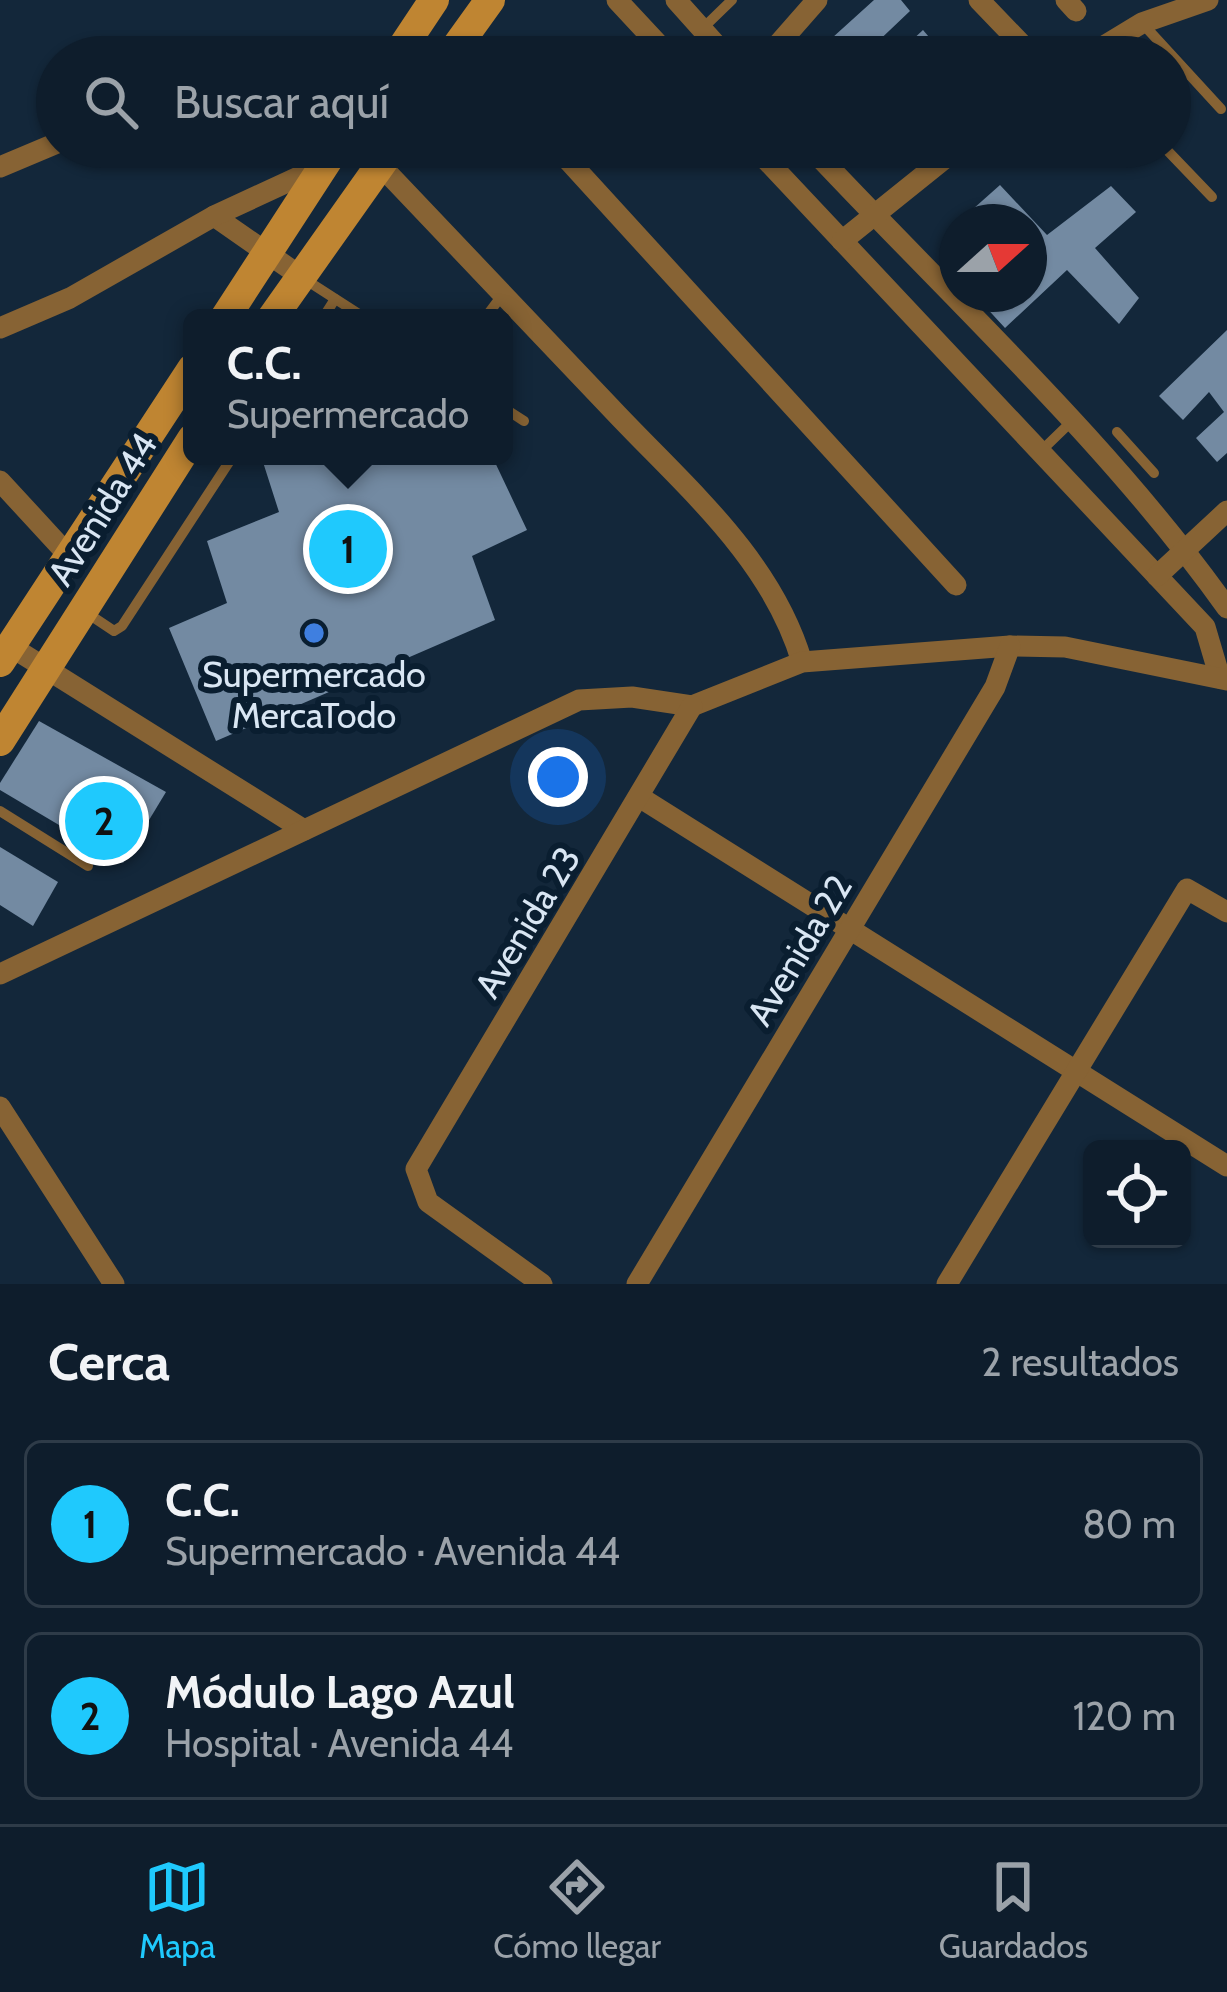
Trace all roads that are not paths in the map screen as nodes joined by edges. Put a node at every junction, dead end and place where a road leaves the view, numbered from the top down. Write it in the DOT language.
graph roads {
  1 [pos="490,0"];
  2 [pos="617,0"];
  3 [pos="676,0"];
  4 [pos="732,0"];
  5 [pos="818,0"];
  6 [pos="979,0"];
  7 [pos="1208,0"];
  8 [pos="423,5"];
  9 [pos="1142,23"];
  10 [pos="702,29"];
  11 [pos="407,36"];
  12 [pos="469,36"];
  13 [pos="650,36"];
  14 [pos="708,36"];
  15 [pos="785,36"];
  16 [pos="1014,36"];
  17 [pos="1121,36"];
  18 [pos="1152,36"];
  19 [pos="1191,79"];
  20 [pos="1221,109"];
  21 [pos="36,152"];
  22 [pos="0,167"];
  23 [pos="307,168"];
  24 [pos="321,168"];
  25 [pos="368,168"];
  26 [pos="390,168"];
  27 [pos="575,168"];
  28 [pos="773,168"];
  29 [pos="830,168"];
  30 [pos="932,168"];
  31 [pos="1184,168"];
  32 [pos="1212,197"];
  33 [pos="873,214"];
  34 [pos="214,216"];
  35 [pos="842,242"];
  36 [pos="266,256"];
  37 [pos="303,278"];
  38 [pos="503,294"];
  39 [pos="335,299"];
  40 [pos="231,309"];
  41 [pos="279,309"];
  42 [pos="329,309"];
  43 [pos="350,309"];
  44 [pos="492,309"];
  45 [pos="0,328"];
  46 [pos="183,383"];
  47 [pos="513,414"];
  48 [pos="524,421"];
  49 [pos="1071,422"];
  50 [pos="1117,432"];
  51 [pos="1040,452"];
  52 [pos="183,453"];
  53 [pos="1139,456"];
  54 [pos="227,465"];
  55 [pos="1154,473"];
  56 [pos="1119,477"];
  57 [pos="0,481"];
  58 [pos="1227,511"];
  59 [pos="1185,550"];
  60 [pos="69,556"];
  61 [pos="1157,576"];
  62 [pos="956,585"];
  63 [pos="1227,608"];
  64 [pos="83,611"];
  65 [pos="1010,646"];
  66 [pos="5,654"];
  67 [pos="802,662"];
  68 [pos="46,669"];
  69 [pos="1223,679"];
  70 [pos="692,706"];
  71 [pos="0,741"];
  72 [pos="641,798"];
  73 [pos="0,812"];
  74 [pos="304,830"];
  75 [pos="88,866"];
  76 [pos="1227,911"];
  77 [pos="849,931"];
  78 [pos="0,974"];
  79 [pos="1077,1072"];
  80 [pos="0,1107"];
  81 [pos="1227,1166"];
  82 [pos="114,1284"];
  83 [pos="542,1284"];
  84 [pos="637,1284"];
  85 [pos="947,1284"];
  1 -- 12 [label="street"];
  2 -- 13 [label="street"];
  3 -- 10 [label="street"];
  4 -- 10 [label="lane"];
  5 -- 15 [label="street"];
  6 -- 16 [label="street"];
  7 -- 9 [label="street"];
  8 -- 11 [label="street"];
  9 -- 17 [label="street"];
  9 -- 18 [label="lane"];
  10 -- 14 [label="street"];
  19 -- 20 [label="lane"];
  21 -- 22 [label="street"];
  23 -- 34 [label="street"];
  24 -- 36 [label="street"];
  25 -- 37 [label="street"];
  26 -- 38 [label="street"];
  27 -- 62 [label="street"];
  28 -- 35 [label="street"];
  29 -- 33 [label="street"];
  30 -- 33 [label="street"];
  31 -- 32 [label="lane"];
  33 -- 35 [label="street"];
  33 -- 49 [label="street"];
  34 -- 36 [label="street"];
  34 -- 45 [label="street"];
  35 -- 51 [label="street"];
  36 -- 37 [label="street"];
  36 -- 40 [label="street"];
  37 -- 39 [label="lane"];
  37 -- 41 [label="street"];
  38 -- 44 [label="lane"];
  38 -- 67 [label="street"];
  39 -- 42 [label="lane"];
  39 -- 43 [label="lane"];
  46 -- 60 [label="street, Avenida 44"];
  47 -- 48 [label="lane"];
  49 -- 51 [label="lane"];
  49 -- 56 [label="street"];
  50 -- 53 [label="lane"];
  51 -- 61 [label="street"];
  52 -- 64 [label="street, Avenida 44"];
  53 -- 55 [label="lane"];
  53 -- 56 [label="lane"];
  54 -- 64 [label="lane"];
  56 -- 59 [label="street"];
  57 -- 60 [label="street"];
  58 -- 59 [label="street"];
  59 -- 61 [label="street"];
  59 -- 63 [label="street"];
  60 -- 66 [label="street, Avenida 44"];
  61 -- 69 [label="street"];
  64 -- 68 [label="street, Avenida 44"];
  65 -- 67 [label="street"];
  65 -- 69 [label="street"];
  65 -- 77 [label="street, Avenida 22"];
  66 -- 68 [label="street"];
  67 -- 70 [label="street"];
  68 -- 71 [label="street, Avenida 44"];
  68 -- 74 [label="street"];
  70 -- 72 [label="street, Avenida 23"];
  70 -- 74 [label="street"];
  72 -- 77 [label="street"];
  72 -- 83 [label="street, Avenida 23"];
  73 -- 75 [label="lane"];
  74 -- 78 [label="street"];
  76 -- 79 [label="street"];
  77 -- 79 [label="street"];
  77 -- 84 [label="street, Avenida 22"];
  79 -- 81 [label="street"];
  79 -- 85 [label="street"];
  80 -- 82 [label="street"];
}
